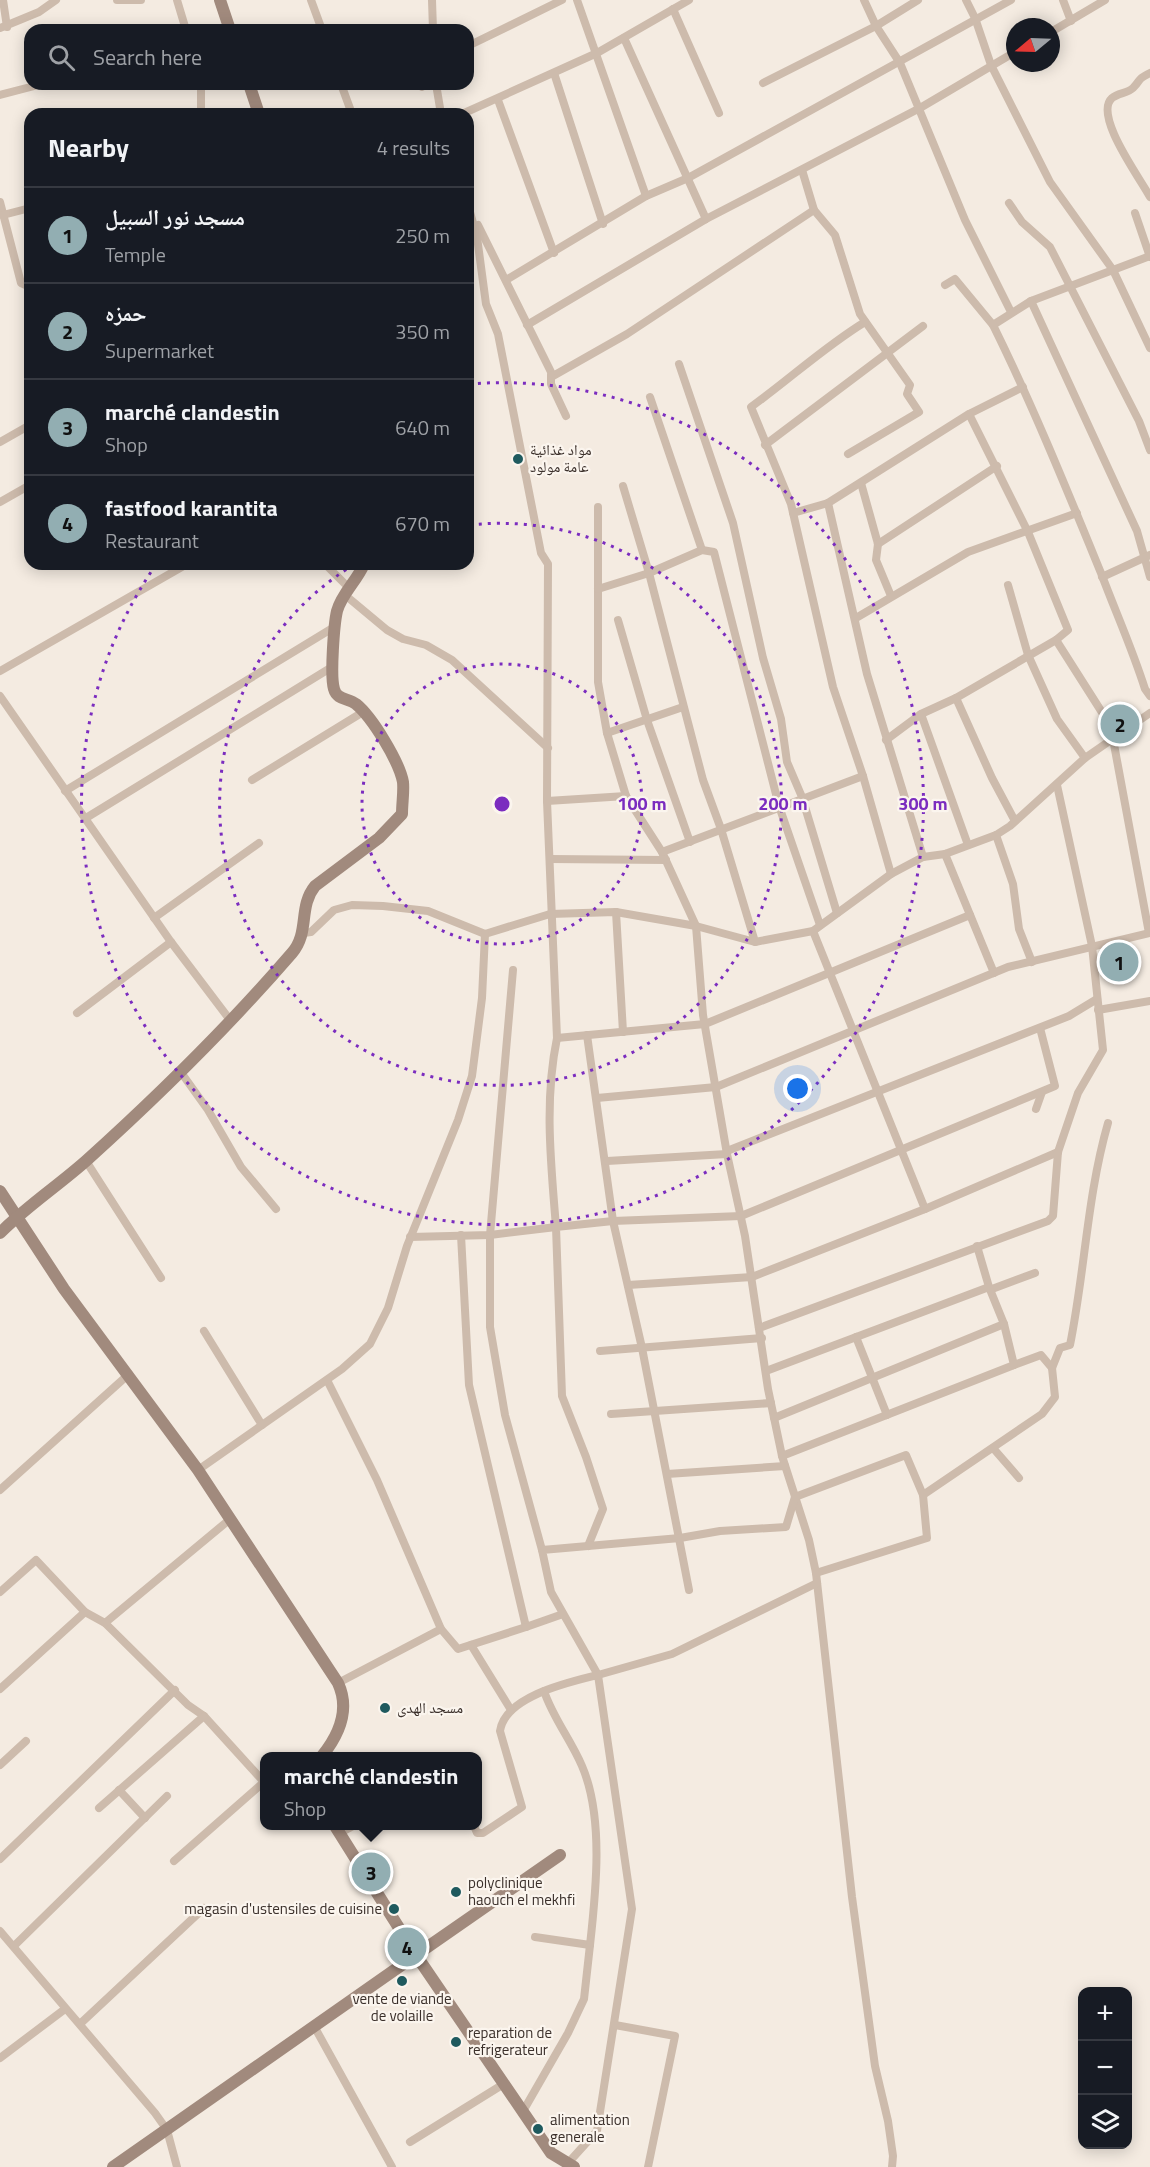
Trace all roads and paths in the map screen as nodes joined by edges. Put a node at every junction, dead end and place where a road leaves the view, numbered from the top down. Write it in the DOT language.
graph roads {
  1 [pos="3,0"];
  2 [pos="56,0"];
  3 [pos="117,0"];
  4 [pos="141,0"];
  5 [pos="177,0"];
  6 [pos="220,0"];
  7 [pos="311,0"];
  8 [pos="562,0"];
  9 [pos="577,0"];
  10 [pos="689,0"];
  11 [pos="864,0"];
  12 [pos="918,0"];
  13 [pos="966,0"];
  14 [pos="1011,0"];
  15 [pos="1063,0"];
  16 [pos="1105,0"];
  17 [pos="434,1"];
  18 [pos="673,9"];
  19 [pos="975,18"];
  20 [pos="1071,21"];
  21 [pos="184,24"];
  22 [pos="228,24"];
  23 [pos="320,24"];
  24 [pos="433,24"];
  25 [pos="876,26"];
  26 [pos="3,27"];
  27 [pos="1060,27"];
  28 [pos="624,38"];
  29 [pos="474,43"];
  30 [pos="597,53"];
  31 [pos="1006,57"];
  32 [pos="900,63"];
  33 [pos="991,65"];
  34 [pos="554,73"];
  35 [pos="1150,73"];
  36 [pos="763,83"];
  37 [pos="24,89"];
  38 [pos="201,90"];
  39 [pos="251,90"];
  40 [pos="343,90"];
  41 [pos="437,90"];
  42 [pos="0,95"];
  43 [pos="498,100"];
  44 [pos="201,108"];
  45 [pos="257,108"];
  46 [pos="350,108"];
  47 [pos="440,108"];
  48 [pos="920,108"];
  49 [pos="474,109"];
  50 [pos="719,113"];
  51 [pos="802,170"];
  52 [pos="688,178"];
  53 [pos="646,196"];
  54 [pos="1150,197"];
  55 [pos="0,202"];
  56 [pos="1009,203"];
  57 [pos="24,210"];
  58 [pos="814,210"];
  59 [pos="1135,213"];
  60 [pos="3,215"];
  61 [pos="474,217"];
  62 [pos="706,219"];
  63 [pos="603,224"];
  64 [pos="474,226"];
  65 [pos="554,253"];
  66 [pos="1150,256"];
  67 [pos="1113,270"];
  68 [pos="506,280"];
  69 [pos="24,285"];
  70 [pos="945,285"];
  71 [pos="1072,286"];
  72 [pos="1031,301"];
  73 [pos="1011,312"];
  74 [pos="865,322"];
  75 [pos="527,325"];
  76 [pos="993,325"];
  77 [pos="923,326"];
  78 [pos="1150,348"];
  79 [pos="886,353"];
  80 [pos="679,364"];
  81 [pos="551,375"];
  82 [pos="1023,387"];
  83 [pos="650,397"];
  84 [pos="969,414"];
  85 [pos="566,416"];
  86 [pos="24,428"];
  87 [pos="0,442"];
  88 [pos="765,445"];
  89 [pos="1150,450"];
  90 [pos="848,454"];
  91 [pos="996,466"];
  92 [pos="861,483"];
  93 [pos="623,486"];
  94 [pos="24,488"];
  95 [pos="0,502"];
  96 [pos="828,503"];
  97 [pos="598,507"];
  98 [pos="794,513"];
  99 [pos="1077,513"];
  100 [pos="1028,532"];
  101 [pos="878,544"];
  102 [pos="702,550"];
  103 [pos="1146,557"];
  104 [pos="177,570"];
  105 [pos="330,570"];
  106 [pos="361,570"];
  107 [pos="649,573"];
  108 [pos="1102,577"];
  109 [pos="1150,577"];
  110 [pos="1008,585"];
  111 [pos="598,589"];
  112 [pos="346,591"];
  113 [pos="891,596"];
  114 [pos="856,618"];
  115 [pos="618,620"];
  116 [pos="336,626"];
  117 [pos="1068,630"];
  118 [pos="1056,640"];
  119 [pos="1061,648"];
  120 [pos="1028,655"];
  121 [pos="332,667"];
  122 [pos="0,671"];
  123 [pos="0,696"];
  124 [pos="1150,696"];
  125 [pos="956,698"];
  126 [pos="682,707"];
  127 [pos="363,712"];
  128 [pos="1150,713"];
  129 [pos="921,714"];
  130 [pos="647,720"];
  131 [pos="607,733"];
  132 [pos="1115,737"];
  133 [pos="886,740"];
  134 [pos="548,748"];
  135 [pos="1085,758"];
  136 [pos="863,776"];
  137 [pos="252,780"];
  138 [pos="1057,785"];
  139 [pos="65,791"];
  140 [pos="626,796"];
  141 [pos="802,797"];
  142 [pos="547,801"];
  143 [pos="779,806"];
  144 [pos="86,818"];
  145 [pos="1015,820"];
  146 [pos="722,829"];
  147 [pos="996,835"];
  148 [pos="690,842"];
  149 [pos="259,843"];
  150 [pos="968,844"];
  151 [pos="945,854"];
  152 [pos="664,856"];
  153 [pos="923,857"];
  154 [pos="550,859"];
  155 [pos="891,874"];
  156 [pos="616,912"];
  157 [pos="837,913"];
  158 [pos="550,914"];
  159 [pos="970,915"];
  160 [pos="154,918"];
  161 [pos="696,926"];
  162 [pos="816,928"];
  163 [pos="304,933"];
  164 [pos="1150,933"];
  165 [pos="485,934"];
  166 [pos="171,942"];
  167 [pos="755,942"];
  168 [pos="1092,946"];
  169 [pos="1032,962"];
  170 [pos="513,970"];
  171 [pos="828,972"];
  172 [pos="994,973"];
  173 [pos="1097,999"];
  174 [pos="1150,1003"];
  175 [pos="1098,1010"];
  176 [pos="77,1013"];
  177 [pos="230,1020"];
  178 [pos="705,1024"];
  179 [pos="1040,1028"];
  180 [pos="854,1031"];
  181 [pos="623,1032"];
  182 [pos="587,1035"];
  183 [pos="557,1038"];
  184 [pos="180,1071"];
  185 [pos="716,1087"];
  186 [pos="879,1090"];
  187 [pos="1042,1092"];
  188 [pos="597,1098"];
  189 [pos="1036,1109"];
  190 [pos="1108,1123"];
  191 [pos="902,1150"];
  192 [pos="1058,1152"];
  193 [pos="727,1153"];
  194 [pos="86,1161"];
  195 [pos="607,1161"];
  196 [pos="0,1191"];
  197 [pos="276,1209"];
  198 [pos="925,1209"];
  199 [pos="18,1215"];
  200 [pos="741,1216"];
  201 [pos="613,1221"];
  202 [pos="556,1227"];
  203 [pos="0,1233"];
  204 [pos="461,1235"];
  205 [pos="490,1235"];
  206 [pos="411,1237"];
  207 [pos="977,1246"];
  208 [pos="1035,1273"];
  209 [pos="752,1277"];
  210 [pos="161,1278"];
  211 [pos="628,1286"];
  212 [pos="990,1288"];
  213 [pos="1004,1324"];
  214 [pos="759,1328"];
  215 [pos="204,1331"];
  216 [pos="856,1337"];
  217 [pos="762,1338"];
  218 [pos="642,1348"];
  219 [pos="600,1351"];
  220 [pos="1014,1365"];
  221 [pos="1052,1368"];
  222 [pos="766,1371"];
  223 [pos="129,1374"];
  224 [pos="873,1378"];
  225 [pos="327,1380"];
  226 [pos="771,1403"];
  227 [pos="654,1411"];
  228 [pos="611,1414"];
  229 [pos="887,1415"];
  230 [pos="774,1418"];
  231 [pos="262,1425"];
  232 [pos="993,1448"];
  233 [pos="782,1456"];
  234 [pos="785,1466"];
  235 [pos="198,1470"];
  236 [pos="667,1474"];
  237 [pos="1019,1478"];
  238 [pos="0,1490"];
  239 [pos="923,1495"];
  240 [pos="795,1497"];
  241 [pos="229,1520"];
  242 [pos="680,1538"];
  243 [pos="588,1546"];
  244 [pos="542,1550"];
  245 [pos="817,1578"];
  246 [pos="689,1590"];
  247 [pos="0,1592"];
  248 [pos="85,1612"];
  249 [pos="563,1614"];
  250 [pos="105,1623"];
  251 [pos="526,1627"];
  252 [pos="441,1629"];
  253 [pos="471,1645"];
  254 [pos="598,1674"];
  255 [pos="338,1683"];
  256 [pos="0,1689"];
  257 [pos="175,1690"];
  258 [pos="544,1691"];
  259 [pos="511,1710"];
  260 [pos="204,1716"];
  261 [pos="26,1741"];
  262 [pos="324,1752"];
  263 [pos="0,1765"];
  264 [pos="260,1778"];
  265 [pos="260,1786"];
  266 [pos="119,1791"];
  267 [pos="167,1796"];
  268 [pos="99,1808"];
  269 [pos="145,1818"];
  270 [pos="339,1830"];
  271 [pos="476,1830"];
  272 [pos="560,1855"];
  273 [pos="0,1859"];
  274 [pos="174,1861"];
  275 [pos="204,1908"];
  276 [pos="0,1931"];
  277 [pos="535,1936"];
  278 [pos="590,1945"];
  279 [pos="14,1946"];
  280 [pos="417,1955"];
  281 [pos="64,2009"];
  282 [pos="81,2024"];
  283 [pos="615,2025"];
  284 [pos="314,2026"];
  285 [pos="0,2058"];
  286 [pos="502,2085"];
  287 [pos="522,2113"];
  288 [pos="167,2130"];
  289 [pos="411,2142"];
  290 [pos="571,2164"];
  291 [pos="113,2167"];
  292 [pos="177,2167"];
  293 [pos="392,2167"];
  294 [pos="648,2167"];
  295 [pos="892,2167"];
  1 -- 26 [label="street"];
  2 -- 26 [label="street"];
  3 -- 4 [label="street"];
  5 -- 21 [label="street"];
  6 -- 22 [label="street"];
  7 -- 23 [label="street"];
  8 -- 29 [label="street"];
  9 -- 30 [label="street"];
  10 -- 18 [label="street"];
  11 -- 25 [label="street"];
  12 -- 25 [label="street"];
  13 -- 19 [label="street"];
  14 -- 19 [label="street"];
  15 -- 20 [label="street"];
  16 -- 20 [label="street"];
  17 -- 24 [label="street"];
  18 -- 28 [label="street"];
  18 -- 50 [label="street"];
  19 -- 32 [label="street"];
  19 -- 33 [label="street"];
  20 -- 27 [label="street"];
  25 -- 32 [label="street"];
  25 -- 36 [label="street"];
  28 -- 30 [label="street"];
  28 -- 52 [label="street"];
  30 -- 34 [label="street"];
  30 -- 53 [label="street"];
  31 -- 33 [label="street"];
  32 -- 48 [label="street"];
  32 -- 52 [label="street"];
  33 -- 48 [label="street"];
  33 -- 67 [label="street"];
  34 -- 43 [label="street"];
  34 -- 63 [label="street"];
  35 -- 54 [label="street"];
  37 -- 42 [label="street"];
  38 -- 44 [label="street"];
  39 -- 45 [label="street"];
  40 -- 46 [label="street"];
  41 -- 47 [label="street"];
  43 -- 49 [label="street"];
  43 -- 65 [label="street"];
  48 -- 51 [label="street"];
  48 -- 73 [label="street"];
  51 -- 58 [label="street"];
  51 -- 62 [label="street"];
  52 -- 53 [label="street"];
  52 -- 62 [label="street"];
  53 -- 63 [label="street"];
  55 -- 60 [label="street"];
  56 -- 71 [label="street"];
  57 -- 60 [label="street"];
  58 -- 74 [label="street"];
  58 -- 81 [label="street"];
  59 -- 66 [label="street"];
  60 -- 69 [label="street"];
  61 -- 68 [label="street"];
  62 -- 75 [label="street"];
  63 -- 65 [label="street"];
  64 -- 134 [label="street"];
  65 -- 68 [label="street"];
  66 -- 67 [label="street"];
  67 -- 71 [label="street"];
  67 -- 78 [label="street"];
  68 -- 75 [label="street"];
  70 -- 76 [label="street"];
  71 -- 72 [label="street"];
  71 -- 89 [label="street"];
  72 -- 73 [label="street"];
  72 -- 103 [label="street"];
  73 -- 76 [label="street"];
  74 -- 79 [label="street"];
  74 -- 88 [label="street"];
  75 -- 81 [label="street"];
  76 -- 82 [label="street"];
  77 -- 79 [label="street"];
  79 -- 88 [label="street"];
  79 -- 90 [label="street"];
  80 -- 141 [label="street"];
  81 -- 85 [label="street"];
  82 -- 84 [label="street"];
  82 -- 99 [label="street"];
  83 -- 102 [label="street"];
  84 -- 91 [label="street"];
  84 -- 92 [label="street"];
  86 -- 87 [label="street"];
  88 -- 98 [label="street"];
  91 -- 100 [label="street"];
  91 -- 101 [label="street"];
  92 -- 96 [label="street"];
  92 -- 101 [label="street"];
  93 -- 107 [label="street"];
  94 -- 95 [label="street"];
  96 -- 98 [label="street"];
  96 -- 114 [label="street"];
  97 -- 111 [label="street"];
  98 -- 136 [label="street"];
  99 -- 100 [label="street"];
  99 -- 108 [label="street"];
  100 -- 113 [label="street"];
  100 -- 117 [label="street"];
  101 -- 113 [label="street"];
  102 -- 107 [label="street"];
  102 -- 143 [label="street"];
  103 -- 108 [label="street"];
  103 -- 109 [label="street"];
  104 -- 122 [label="street"];
  105 -- 112 [label="street"];
  106 -- 112 [label="street"];
  107 -- 111 [label="street"];
  107 -- 126 [label="street"];
  108 -- 124 [label="street"];
  110 -- 120 [label="street"];
  111 -- 131 [label="street"];
  112 -- 116 [label="street"];
  112 -- 134 [label="street"];
  113 -- 114 [label="street"];
  114 -- 133 [label="street"];
  115 -- 130 [label="street"];
  116 -- 121 [label="street"];
  116 -- 139 [label="street"];
  117 -- 118 [label="street"];
  117 -- 119 [label="street"];
  118 -- 119 [label="street"];
  118 -- 120 [label="street"];
  119 -- 132 [label="street"];
  120 -- 125 [label="street"];
  120 -- 135 [label="street"];
  121 -- 127 [label="street"];
  121 -- 144 [label="street"];
  123 -- 139 [label="street"];
  125 -- 129 [label="street"];
  125 -- 145 [label="street"];
  126 -- 130 [label="street"];
  126 -- 146 [label="street"];
  127 -- 137 [label="street"];
  127 -- 163 [label="street"];
  128 -- 132 [label="street"];
  129 -- 133 [label="street"];
  129 -- 150 [label="street"];
  130 -- 131 [label="street"];
  130 -- 148 [label="street"];
  131 -- 140 [label="street"];
  132 -- 135 [label="street"];
  132 -- 164 [label="street"];
  133 -- 153 [label="street"];
  134 -- 142 [label="street"];
  135 -- 138 [label="street"];
  136 -- 141 [label="street"];
  136 -- 155 [label="street"];
  138 -- 145 [label="street"];
  138 -- 168 [label="street"];
  139 -- 144 [label="street"];
  140 -- 142 [label="street"];
  140 -- 152 [label="street"];
  141 -- 143 [label="street"];
  141 -- 157 [label="street"];
  142 -- 154 [label="street"];
  143 -- 146 [label="street"];
  143 -- 162 [label="street"];
  144 -- 160 [label="street"];
  145 -- 147 [label="street"];
  146 -- 148 [label="street"];
  146 -- 167 [label="street"];
  147 -- 150 [label="street"];
  147 -- 169 [label="street"];
  148 -- 152 [label="street"];
  149 -- 160 [label="street"];
  150 -- 151 [label="street"];
  151 -- 153 [label="street"];
  151 -- 159 [label="street"];
  152 -- 154 [label="street"];
  152 -- 161 [label="street"];
  153 -- 155 [label="street"];
  154 -- 158 [label="street"];
  155 -- 157 [label="street"];
  156 -- 158 [label="street"];
  156 -- 161 [label="street"];
  156 -- 181 [label="street"];
  157 -- 162 [label="street"];
  158 -- 165 [label="street"];
  158 -- 183 [label="street"];
  159 -- 171 [label="street"];
  159 -- 172 [label="street"];
  160 -- 166 [label="street"];
  161 -- 167 [label="street"];
  161 -- 178 [label="street"];
  162 -- 167 [label="street"];
  162 -- 171 [label="street"];
  163 -- 165 [label="street"];
  163 -- 177 [label="street"];
  164 -- 168 [label="street"];
  165 -- 206 [label="street"];
  166 -- 176 [label="street"];
  166 -- 177 [label="street"];
  168 -- 169 [label="street"];
  168 -- 173 [label="street"];
  169 -- 172 [label="street"];
  170 -- 205 [label="street"];
  171 -- 178 [label="street"];
  171 -- 180 [label="street"];
  172 -- 180 [label="street"];
  173 -- 175 [label="street"];
  173 -- 179 [label="street"];
  174 -- 175 [label="street"];
  175 -- 192 [label="street"];
  177 -- 184 [label="street"];
  178 -- 181 [label="street"];
  178 -- 185 [label="street"];
  179 -- 186 [label="street"];
  179 -- 187 [label="street"];
  180 -- 185 [label="street"];
  180 -- 186 [label="street"];
  181 -- 182 [label="street"];
  182 -- 183 [label="street"];
  182 -- 188 [label="street"];
  183 -- 202 [label="street"];
  184 -- 194 [label="street"];
  184 -- 197 [label="street"];
  185 -- 188 [label="street"];
  185 -- 193 [label="street"];
  186 -- 191 [label="street"];
  186 -- 193 [label="street"];
  187 -- 189 [label="street"];
  187 -- 191 [label="street"];
  188 -- 195 [label="street"];
  190 -- 221 [label="street"];
  191 -- 198 [label="street"];
  191 -- 200 [label="street"];
  192 -- 198 [label="street"];
  192 -- 207 [label="street"];
  193 -- 195 [label="street"];
  193 -- 200 [label="street"];
  194 -- 199 [label="street"];
  194 -- 210 [label="street"];
  195 -- 201 [label="street"];
  196 -- 199 [label="street"];
  198 -- 209 [label="street"];
  199 -- 203 [label="street"];
  199 -- 223 [label="street"];
  200 -- 201 [label="street"];
  200 -- 209 [label="street"];
  201 -- 202 [label="street"];
  201 -- 211 [label="street"];
  202 -- 205 [label="street"];
  202 -- 243 [label="street"];
  204 -- 205 [label="street"];
  204 -- 206 [label="street"];
  204 -- 251 [label="street"];
  205 -- 244 [label="street"];
  206 -- 225 [label="street"];
  207 -- 212 [label="street"];
  207 -- 214 [label="street"];
  208 -- 212 [label="street"];
  209 -- 211 [label="street"];
  209 -- 214 [label="street"];
  211 -- 218 [label="street"];
  212 -- 213 [label="street"];
  212 -- 216 [label="street"];
  213 -- 220 [label="street"];
  213 -- 224 [label="street"];
  214 -- 217 [label="street"];
  215 -- 231 [label="street"];
  216 -- 222 [label="street"];
  216 -- 224 [label="street"];
  217 -- 218 [label="street"];
  217 -- 222 [label="street"];
  218 -- 219 [label="street"];
  218 -- 227 [label="street"];
  220 -- 221 [label="street"];
  220 -- 229 [label="street"];
  221 -- 232 [label="street"];
  222 -- 226 [label="street"];
  223 -- 235 [label="street"];
  223 -- 238 [label="street"];
  224 -- 229 [label="street"];
  224 -- 230 [label="street"];
  225 -- 231 [label="street"];
  225 -- 252 [label="street"];
  226 -- 227 [label="street"];
  226 -- 230 [label="street"];
  227 -- 228 [label="street"];
  227 -- 236 [label="street"];
  229 -- 233 [label="street"];
  230 -- 233 [label="street"];
  231 -- 235 [label="street"];
  232 -- 237 [label="street"];
  232 -- 239 [label="street"];
  233 -- 234 [label="street"];
  234 -- 236 [label="street"];
  234 -- 240 [label="street"];
  235 -- 241 [label="street"];
  236 -- 242 [label="street"];
  239 -- 240 [label="street"];
  239 -- 245 [label="street"];
  240 -- 242 [label="street"];
  240 -- 245 [label="street"];
  241 -- 250 [label="street"];
  241 -- 255 [label="street"];
  242 -- 243 [label="street"];
  242 -- 246 [label="street"];
  243 -- 244 [label="street"];
  244 -- 249 [label="street"];
  245 -- 254 [label="street"];
  245 -- 295 [label="street"];
  247 -- 248 [label="street"];
  248 -- 250 [label="street"];
  248 -- 256 [label="street"];
  249 -- 251 [label="street"];
  249 -- 254 [label="street"];
  250 -- 257 [label="street"];
  251 -- 253 [label="street"];
  252 -- 253 [label="street"];
  252 -- 255 [label="street"];
  253 -- 259 [label="street"];
  254 -- 258 [label="street"];
  254 -- 283 [label="street"];
  255 -- 262 [label="street"];
  257 -- 260 [label="street"];
  257 -- 273 [label="street"];
  258 -- 259 [label="street"];
  258 -- 278 [label="street"];
  259 -- 271 [label="street"];
  260 -- 264 [label="street"];
  260 -- 266 [label="street"];
  261 -- 263 [label="street"];
  265 -- 274 [label="street"];
  266 -- 268 [label="street"];
  266 -- 269 [label="street"];
  267 -- 269 [label="street"];
  269 -- 279 [label="street"];
  270 -- 280 [label="street"];
  272 -- 280 [label="street"];
  275 -- 282 [label="street"];
  276 -- 279 [label="street"];
  277 -- 278 [label="street"];
  278 -- 287 [label="street"];
  279 -- 281 [label="street"];
  280 -- 284 [label="street"];
  280 -- 286 [label="street"];
  281 -- 282 [label="street"];
  281 -- 285 [label="street"];
  282 -- 288 [label="street"];
  283 -- 290 [label="street"];
  283 -- 294 [label="street"];
  284 -- 288 [label="street"];
  284 -- 293 [label="street"];
  286 -- 287 [label="street"];
  286 -- 289 [label="street"];
  287 -- 290 [label="street"];
  288 -- 291 [label="street"];
  288 -- 292 [label="street"];
}
